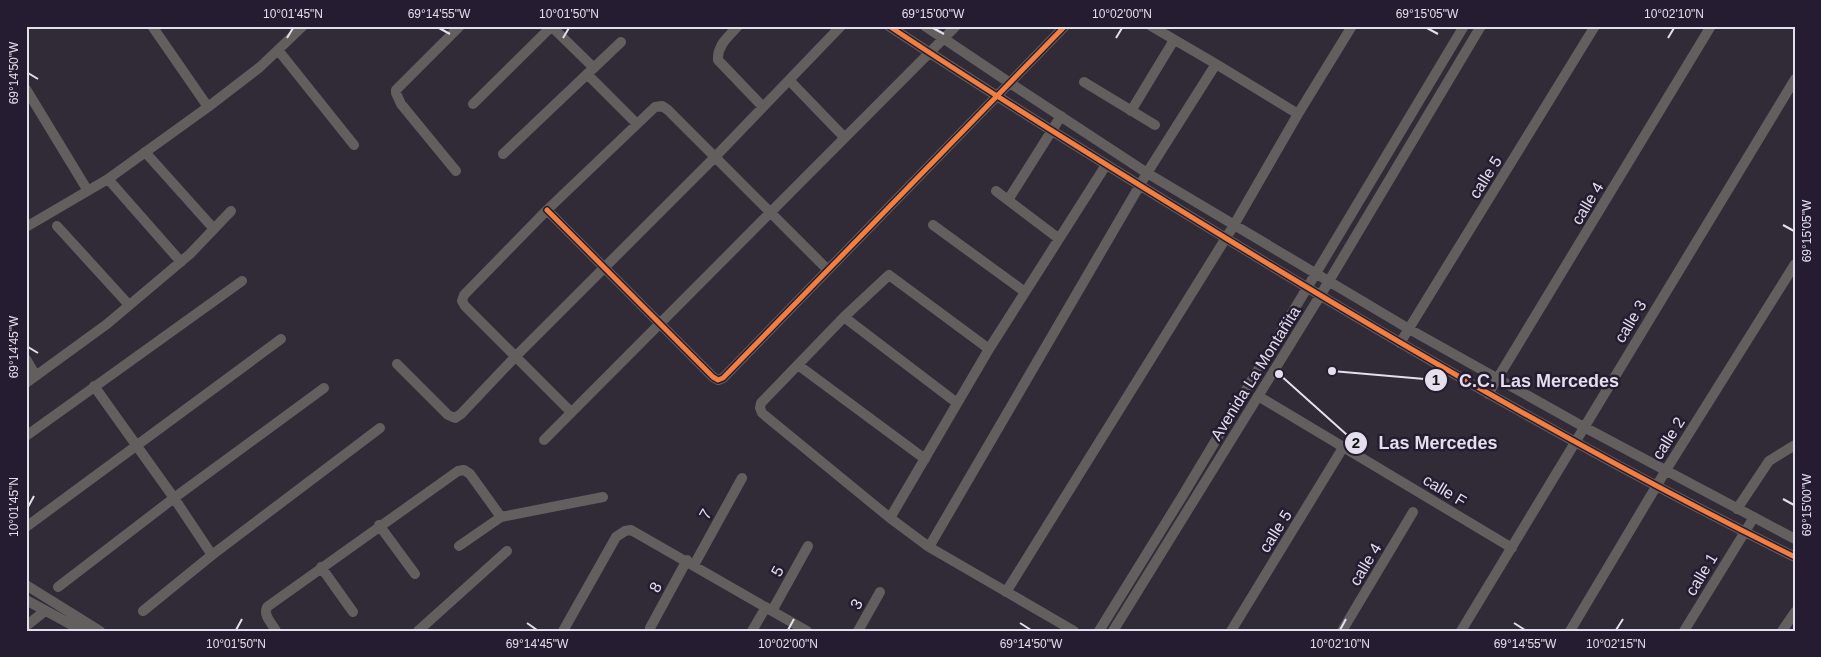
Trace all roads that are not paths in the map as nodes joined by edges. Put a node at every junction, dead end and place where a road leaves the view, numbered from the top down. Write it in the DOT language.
graph roads {
  1 [pos="152,26"];
  2 [pos="303,26"];
  3 [pos="460,26"];
  4 [pos="552,26"];
  5 [pos="738,26"];
  6 [pos="841,26"];
  7 [pos="889,26"];
  8 [pos="925,26"];
  9 [pos="956,26"];
  10 [pos="1065,26"];
  11 [pos="1151,26"];
  12 [pos="1464,26"];
  13 [pos="1481,26"];
  14 [pos="1595,26"];
  15 [pos="1711,26"];
  16 [pos="1348,28"];
  17 [pos="1170,34"];
  18 [pos="944,38"];
  19 [pos="621,42"];
  20 [pos="278,50"];
  21 [pos="929,53"];
  22 [pos="1216,64"];
  23 [pos="590,71"];
  24 [pos="1795,79"];
  25 [pos="789,80"];
  26 [pos="1084,82"];
  27 [pos="1010,84"];
  28 [pos="26,89"];
  29 [pos="997,96"];
  30 [pos="474,104"];
  31 [pos="208,107"];
  32 [pos="763,107"];
  33 [pos="1131,111"];
  34 [pos="1298,114"];
  35 [pos="1061,116"];
  36 [pos="637,124"];
  37 [pos="1154,125"];
  38 [pos="1052,131"];
  39 [pos="844,137"];
  40 [pos="354,146"];
  41 [pos="145,152"];
  42 [pos="503,154"];
  43 [pos="715,157"];
  44 [pos="1106,165"];
  45 [pos="456,171"];
  46 [pos="1147,172"];
  47 [pos="108,179"];
  48 [pos="1140,186"];
  49 [pos="88,191"];
  50 [pos="996,191"];
  51 [pos="1008,200"];
  52 [pos="547,210"];
  53 [pos="231,211"];
  54 [pos="771,212"];
  55 [pos="933,225"];
  56 [pos="1234,225"];
  57 [pos="57,226"];
  58 [pos="26,227"];
  59 [pos="214,229"];
  60 [pos="1058,238"];
  61 [pos="1226,238"];
  62 [pos="180,262"];
  63 [pos="1795,264"];
  64 [pos="604,269"];
  65 [pos="828,270"];
  66 [pos="1317,273"];
  67 [pos="242,281"];
  68 [pos="1330,281"];
  69 [pos="1307,288"];
  70 [pos="1025,292"];
  71 [pos="1320,296"];
  72 [pos="129,305"];
  73 [pos="844,317"];
  74 [pos="660,325"];
  75 [pos="1409,329"];
  76 [pos="281,339"];
  77 [pos="1400,343"];
  78 [pos="989,349"];
  79 [pos="516,356"];
  80 [pos="26,359"];
  81 [pos="397,364"];
  82 [pos="798,365"];
  83 [pos="36,376"];
  84 [pos="1498,378"];
  85 [pos="26,383"];
  86 [pos="94,386"];
  87 [pos="324,388"];
  88 [pos="1488,394"];
  89 [pos="1258,396"];
  90 [pos="957,403"];
  91 [pos="571,412"];
  92 [pos="1584,426"];
  93 [pos="380,428"];
  94 [pos="26,436"];
  95 [pos="544,440"];
  96 [pos="1575,442"];
  97 [pos="1795,445"];
  98 [pos="137,446"];
  99 [pos="1344,446"];
  100 [pos="925,460"];
  101 [pos="1666,470"];
  102 [pos="742,478"];
  103 [pos="1656,486"];
  104 [pos="603,497"];
  105 [pos="174,498"];
  106 [pos="1737,509"];
  107 [pos="1413,512"];
  108 [pos="501,517"];
  109 [pos="1754,517"];
  110 [pos="890,518"];
  111 [pos="29,523"];
  112 [pos="379,526"];
  113 [pos="1744,532"];
  114 [pos="1795,539"];
  115 [pos="459,546"];
  116 [pos="808,546"];
  117 [pos="929,547"];
  118 [pos="1512,548"];
  119 [pos="507,550"];
  120 [pos="212,555"];
  121 [pos="1795,557"];
  122 [pos="690,562"];
  123 [pos="321,567"];
  124 [pos="415,574"];
  125 [pos="26,585"];
  126 [pos="58,587"];
  127 [pos="880,592"];
  128 [pos="1006,592"];
  129 [pos="26,600"];
  130 [pos="769,609"];
  131 [pos="45,611"];
  132 [pos="143,611"];
  133 [pos="353,612"];
  134 [pos="1795,612"];
  135 [pos="26,626"];
  136 [pos="650,628"];
  137 [pos="83,631"];
  138 [pos="100,631"];
  139 [pos="276,631"];
  140 [pos="418,631"];
  141 [pos="563,631"];
  142 [pos="752,631"];
  143 [pos="807,631"];
  144 [pos="858,631"];
  145 [pos="1074,631"];
  146 [pos="1098,631"];
  147 [pos="1113,631"];
  148 [pos="1230,631"];
  149 [pos="1342,631"];
  150 [pos="1461,631"];
  151 [pos="1570,631"];
  152 [pos="1684,631"];
  153 [pos="1782,631"];
  1 -- 31 [label="street"];
  2 -- 20 [label="street"];
  3 -- 45 [label="street"];
  4 -- 23 [label="street"];
  4 -- 30 [label="street"];
  5 -- 32 [label="street"];
  6 -- 25 [label="street"];
  7 -- 21 [label="street"];
  8 -- 18 [label="street"];
  9 -- 18 [label="street"];
  10 -- 27 [label="street"];
  11 -- 17 [label="street"];
  12 -- 66 [label="street, Avenida La Montañita"];
  13 -- 68 [label="street, Avenida La Montañita"];
  14 -- 75 [label="street, calle 5"];
  15 -- 84 [label="street, calle 4"];
  16 -- 34 [label="street"];
  17 -- 22 [label="street"];
  17 -- 33 [label="street"];
  18 -- 21 [label="street"];
  18 -- 27 [label="street"];
  19 -- 23 [label="street"];
  20 -- 31 [label="street"];
  20 -- 40 [label="street"];
  21 -- 29 [label="street"];
  21 -- 39 [label="street"];
  22 -- 34 [label="street"];
  22 -- 46 [label="street"];
  23 -- 36 [label="street"];
  23 -- 42 [label="street"];
  24 -- 92 [label="street, calle 3"];
  25 -- 32 [label="street"];
  25 -- 39 [label="street"];
  26 -- 33 [label="street"];
  27 -- 29 [label="street"];
  27 -- 35 [label="street"];
  28 -- 49 [label="street"];
  29 -- 38 [label="street"];
  29 -- 65 [label="street"];
  31 -- 41 [label="street"];
  32 -- 43 [label="street"];
  33 -- 37 [label="street"];
  34 -- 56 [label="street"];
  35 -- 38 [label="street"];
  35 -- 46 [label="street"];
  36 -- 43 [label="street"];
  36 -- 52 [label="street"];
  38 -- 44 [label="street"];
  38 -- 51 [label="street"];
  39 -- 54 [label="street"];
  41 -- 47 [label="street"];
  41 -- 59 [label="street"];
  43 -- 54 [label="street"];
  43 -- 64 [label="street"];
  44 -- 48 [label="street"];
  44 -- 60 [label="street"];
  46 -- 48 [label="street"];
  46 -- 56 [label="street"];
  47 -- 49 [label="street"];
  47 -- 62 [label="street"];
  48 -- 61 [label="street"];
  48 -- 117 [label="street"];
  49 -- 58 [label="street"];
  50 -- 51 [label="street"];
  51 -- 60 [label="street"];
  52 -- 64 [label="street"];
  52 -- 79 [label="street"];
  53 -- 59 [label="street"];
  54 -- 65 [label="street"];
  54 -- 74 [label="street"];
  55 -- 70 [label="street"];
  56 -- 61 [label="street"];
  56 -- 66 [label="street"];
  57 -- 72 [label="street"];
  59 -- 62 [label="street"];
  60 -- 70 [label="street"];
  61 -- 69 [label="street"];
  61 -- 128 [label="street"];
  62 -- 72 [label="street"];
  63 -- 101 [label="street, calle 2"];
  64 -- 74 [label="street"];
  64 -- 79 [label="street"];
  65 -- 74 [label="street"];
  66 -- 68 [label="street"];
  66 -- 69 [label="street, Avenida La Montañita"];
  67 -- 86 [label="street"];
  68 -- 71 [label="street, Avenida La Montañita"];
  68 -- 75 [label="street"];
  69 -- 71 [label="street"];
  69 -- 146 [label="street, Avenida La Montañita"];
  70 -- 78 [label="street"];
  71 -- 77 [label="street"];
  71 -- 89 [label="street, Avenida La Montañita"];
  72 -- 83 [label="street"];
  73 -- 78 [label="street"];
  73 -- 82 [label="street"];
  73 -- 90 [label="street"];
  74 -- 91 [label="street"];
  75 -- 77 [label="street, calle 5"];
  75 -- 84 [label="street"];
  76 -- 98 [label="street"];
  77 -- 88 [label="street"];
  78 -- 90 [label="street"];
  79 -- 81 [label="street"];
  79 -- 91 [label="street"];
  80 -- 83 [label="street"];
  82 -- 100 [label="street"];
  82 -- 110 [label="street"];
  83 -- 85 [label="street"];
  84 -- 88 [label="street, calle 4"];
  84 -- 92 [label="street"];
  86 -- 94 [label="street"];
  86 -- 98 [label="street"];
  87 -- 105 [label="street"];
  88 -- 96 [label="street"];
  89 -- 99 [label="street, calle F"];
  89 -- 147 [label="street, Avenida La Montañita"];
  90 -- 100 [label="street"];
  91 -- 95 [label="street"];
  92 -- 96 [label="street, calle 3"];
  92 -- 101 [label="street"];
  93 -- 120 [label="street"];
  96 -- 103 [label="street"];
  96 -- 118 [label="street, calle 3"];
  97 -- 106 [label="street"];
  98 -- 105 [label="street"];
  98 -- 111 [label="street"];
  99 -- 118 [label="street, calle F"];
  99 -- 148 [label="street, calle 5"];
  100 -- 110 [label="street"];
  101 -- 103 [label="street, calle 2"];
  101 -- 106 [label="street"];
  102 -- 122 [label="street, 7"];
  103 -- 113 [label="street"];
  103 -- 151 [label="street, calle 2"];
  104 -- 108 [label="street"];
  105 -- 120 [label="street"];
  105 -- 126 [label="street"];
  106 -- 109 [label="street"];
  107 -- 149 [label="street, calle 4"];
  108 -- 112 [label="street"];
  108 -- 115 [label="street"];
  109 -- 113 [label="street, calle 1"];
  109 -- 114 [label="street"];
  110 -- 117 [label="street"];
  112 -- 123 [label="street"];
  112 -- 124 [label="street"];
  113 -- 121 [label="street"];
  113 -- 152 [label="street, calle 1"];
  116 -- 130 [label="street, 5"];
  117 -- 128 [label="street"];
  118 -- 150 [label="street, calle 3"];
  119 -- 140 [label="street"];
  120 -- 132 [label="street"];
  122 -- 130 [label="street"];
  122 -- 136 [label="street, 8"];
  122 -- 141 [label="street"];
  123 -- 133 [label="street"];
  123 -- 139 [label="street"];
  125 -- 138 [label="street"];
  127 -- 144 [label="street, 3"];
  128 -- 145 [label="street"];
  129 -- 131 [label="street"];
  130 -- 142 [label="street, 5"];
  130 -- 143 [label="street"];
  131 -- 135 [label="street"];
  131 -- 137 [label="street"];
  134 -- 153 [label="street"];
}
